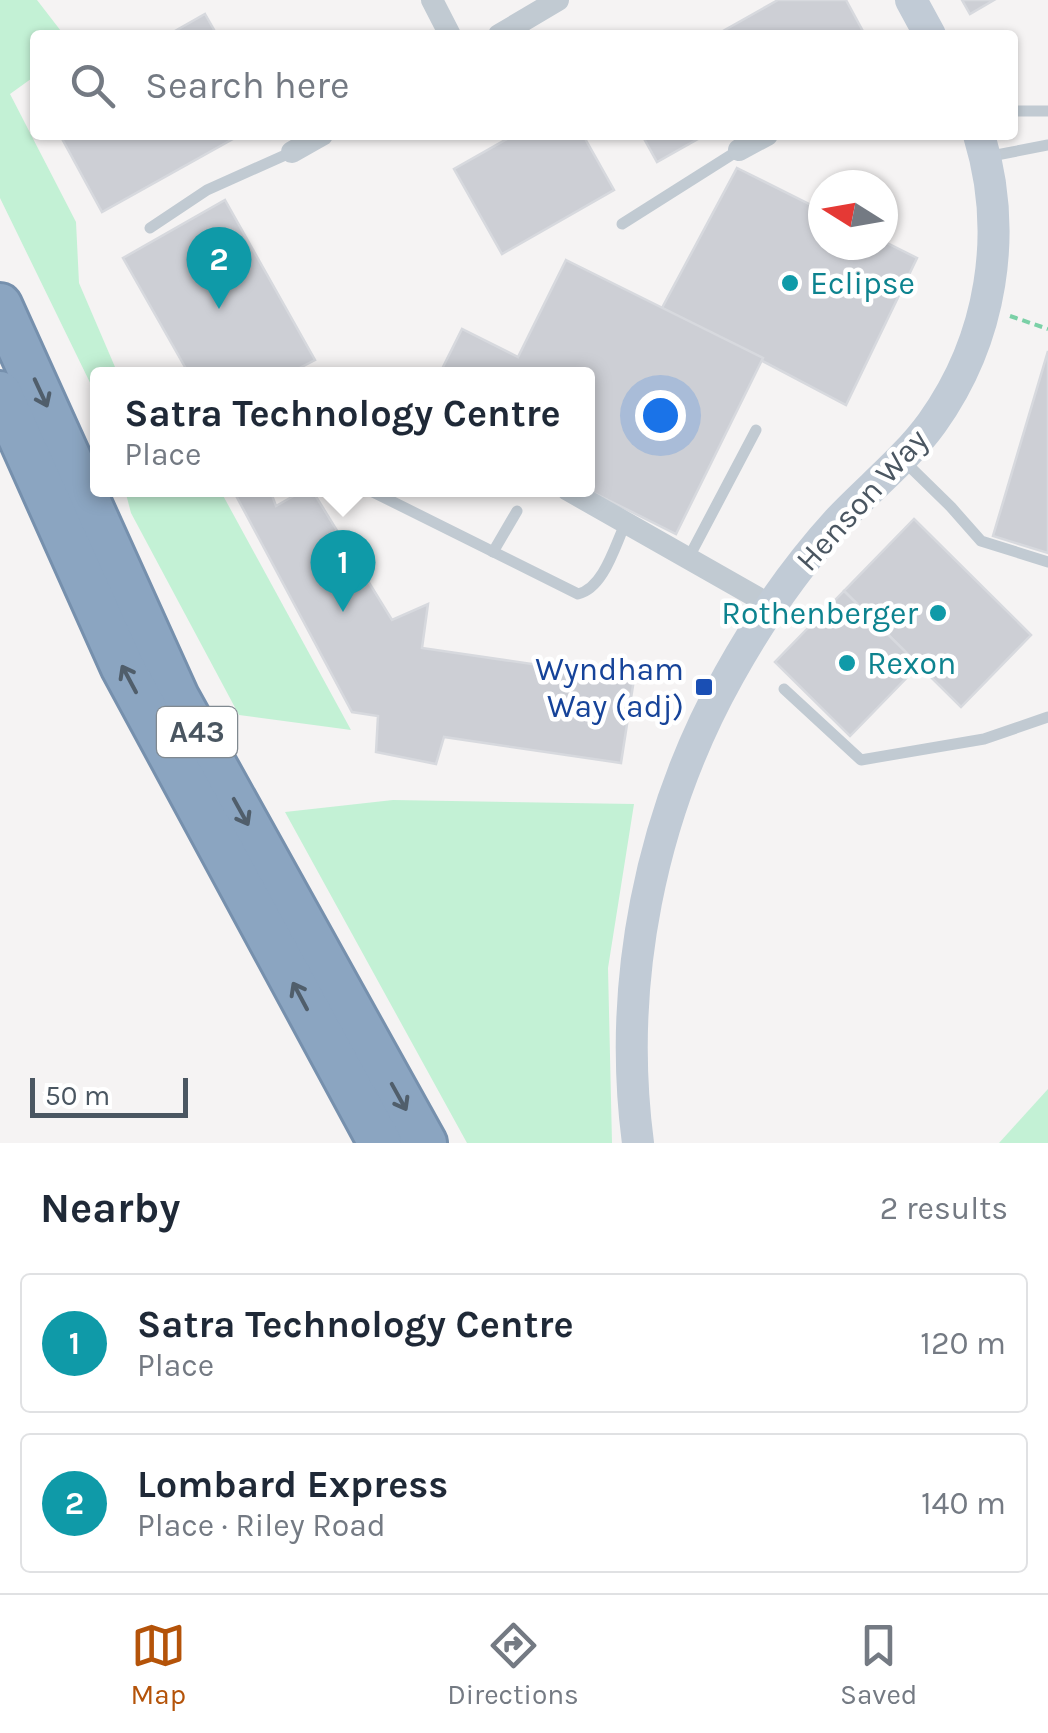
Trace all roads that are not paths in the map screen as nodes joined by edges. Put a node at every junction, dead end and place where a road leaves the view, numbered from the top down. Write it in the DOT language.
graph roads {
  1 [pos="432,0"];
  2 [pos="558,0"];
  3 [pos="911,0"];
  4 [pos="447,30"];
  5 [pos="507,30"];
  6 [pos="927,30"];
  7 [pos="1018,111"];
  8 [pos="1048,111"];
  9 [pos="313,140"];
  10 [pos="758,140"];
  11 [pos="1048,145"];
  12 [pos="983,146"];
  13 [pos="739,150"];
  14 [pos="292,152"];
  15 [pos="622,224"];
  16 [pos="150,228"];
  17 [pos="0,305"];
  18 [pos="0,394"];
  19 [pos="756,430"];
  20 [pos="900,458"];
  21 [pos="384,497"];
  22 [pos="581,497"];
  23 [pos="517,511"];
  24 [pos="626,522"];
  25 [pos="493,552"];
  26 [pos="688,559"];
  27 [pos="1048,562"];
  28 [pos="772,606"];
  29 [pos="784,689"];
  30 [pos="1048,716"];
  31 [pos="380,1143"];
  32 [pos="425,1143"];
  33 [pos="638,1143"];
  1 -- 4 [label="street"];
  2 -- 5 [label="street"];
  3 -- 6 [label="street"];
  7 -- 8 [label="lane"];
  9 -- 14 [label="street"];
  10 -- 13 [label="street"];
  11 -- 12 [label="lane"];
  12 -- 20 [label="street, Henson Way"];
  13 -- 15 [label="lane"];
  14 -- 16 [label="lane"];
  17 -- 32 [label="highway, A43, one-way"];
  31 -- 18 [label="highway, A43, one-way"];
  19 -- 26 [label="lane"];
  20 -- 27 [label="lane"];
  20 -- 28 [label="street, Henson Way"];
  21 -- 25 [label="lane"];
  22 -- 24 [label="street"];
  23 -- 25 [label="lane"];
  24 -- 25 [label="lane"];
  24 -- 26 [label="street"];
  26 -- 28 [label="street"];
  28 -- 33 [label="street, Henson Way"];
  29 -- 30 [label="lane"];
}
